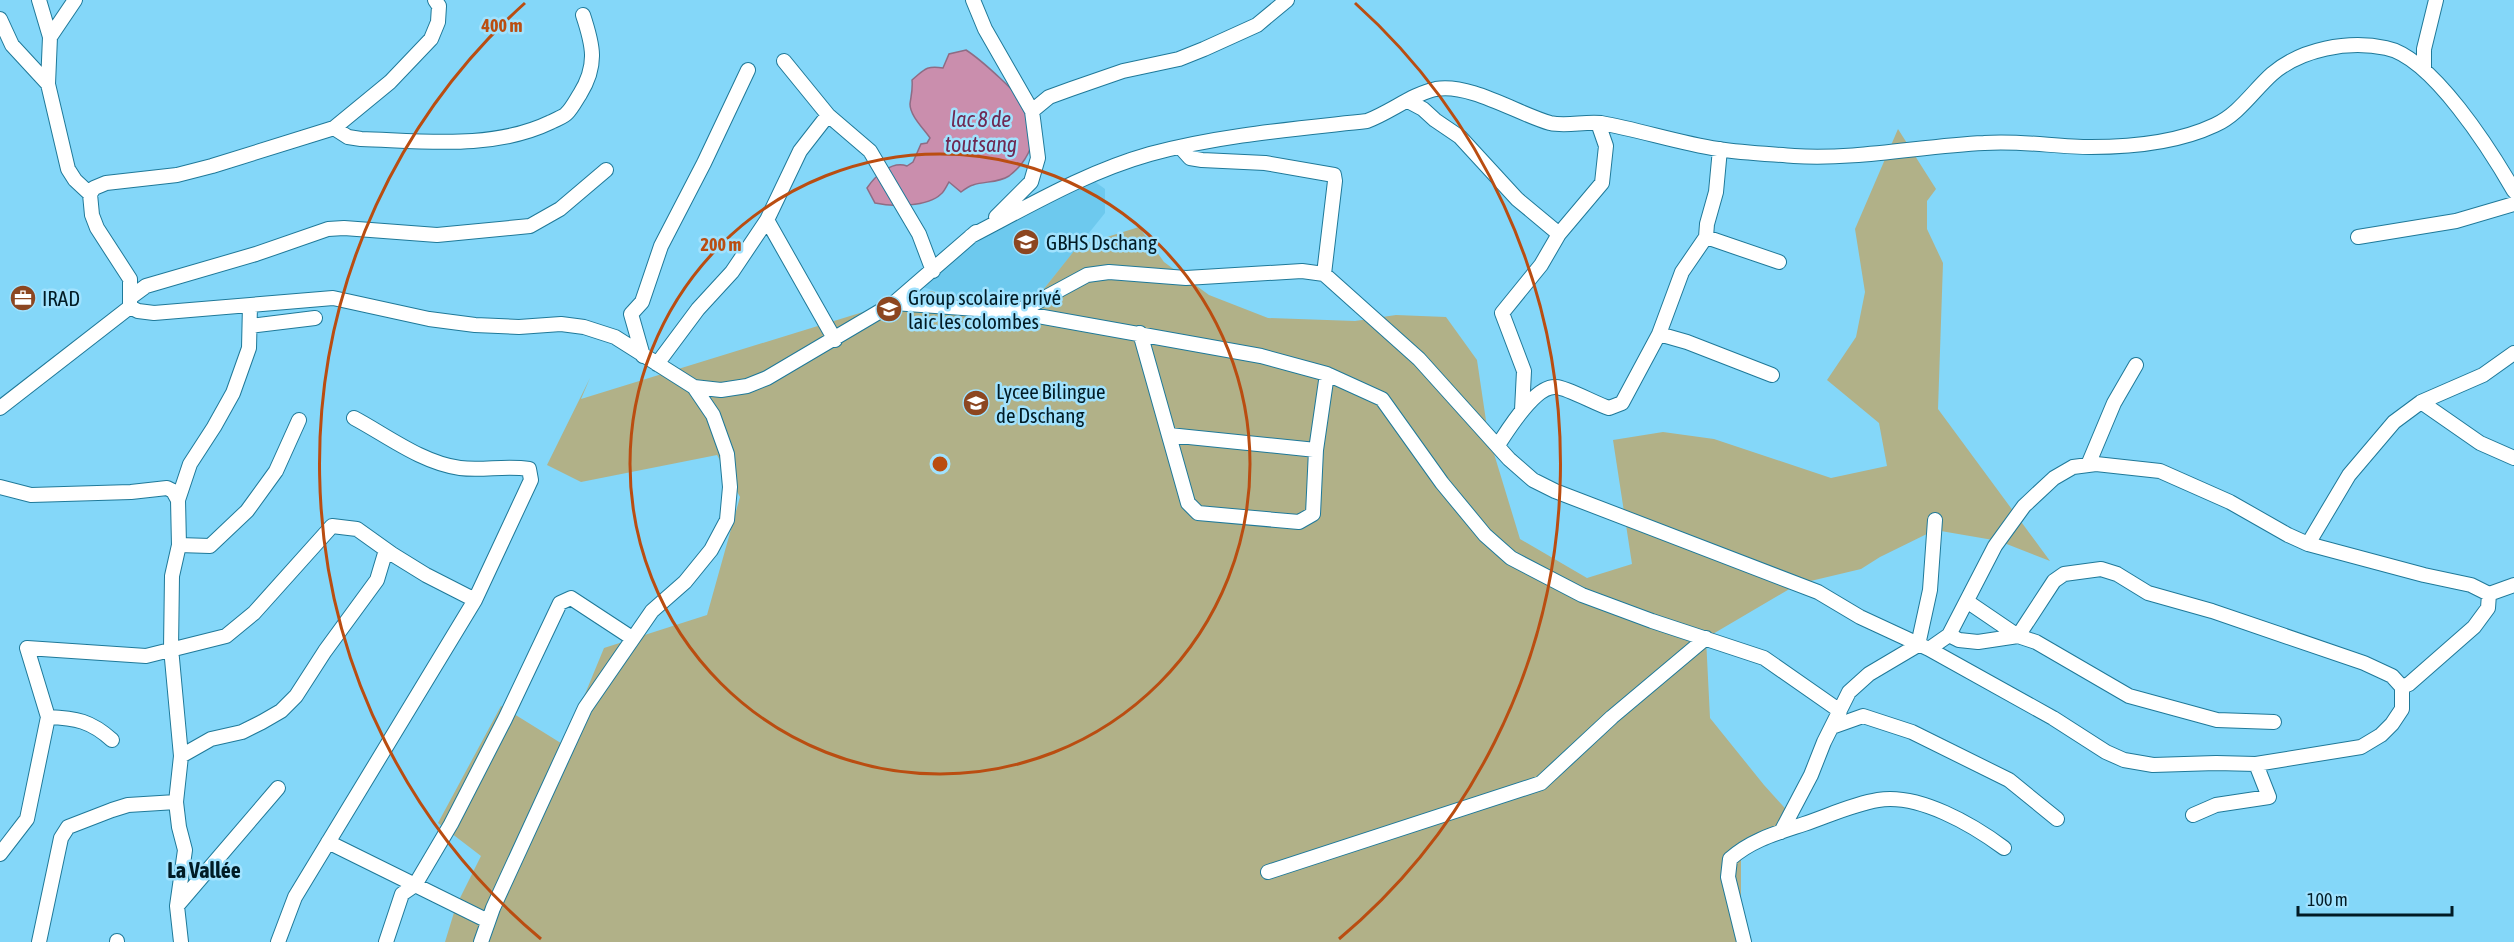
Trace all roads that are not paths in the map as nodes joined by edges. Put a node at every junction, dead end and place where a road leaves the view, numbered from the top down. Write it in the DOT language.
graph roads {
  1 [pos="39,0"];
  2 [pos="75,0"];
  3 [pos="435,0"];
  4 [pos="973,0"];
  5 [pos="1287,0"];
  6 [pos="2436,0"];
  7 [pos="583,15"];
  8 [pos="0,19"];
  9 [pos="50,37"];
  10 [pos="2424,49"];
  11 [pos="2409,56"];
  12 [pos="784,61"];
  13 [pos="2424,68"];
  14 [pos="748,70"];
  15 [pos="48,84"];
  16 [pos="1408,101"];
  17 [pos="1032,111"];
  18 [pos="828,115"];
  19 [pos="1598,123"];
  20 [pos="334,128"];
  21 [pos="1181,148"];
  22 [pos="1720,149"];
  23 [pos="606,170"];
  24 [pos="2514,191"];
  25 [pos="90,194"];
  26 [pos="2514,204"];
  27 [pos="767,220"];
  28 [pos="1559,234"];
  29 [pos="971,236"];
  30 [pos="1706,237"];
  31 [pos="2358,237"];
  32 [pos="1779,262"];
  33 [pos="933,271"];
  34 [pos="1324,274"];
  35 [pos="130,302"];
  36 [pos="894,303"];
  37 [pos="250,305"];
  38 [pos="1004,311"];
  39 [pos="315,318"];
  40 [pos="250,326"];
  41 [pos="1140,333"];
  42 [pos="1659,334"];
  43 [pos="835,340"];
  44 [pos="2514,353"];
  45 [pos="643,357"];
  46 [pos="657,364"];
  47 [pos="2136,365"];
  48 [pos="1327,374"];
  49 [pos="1772,375"];
  50 [pos="694,387"];
  51 [pos="2421,402"];
  52 [pos="0,408"];
  53 [pos="1522,410"];
  54 [pos="354,418"];
  55 [pos="299,420"];
  56 [pos="1169,435"];
  57 [pos="1498,445"];
  58 [pos="1316,450"];
  59 [pos="2514,458"];
  60 [pos="2088,465"];
  61 [pos="0,487"];
  62 [pos="177,500"];
  63 [pos="1935,520"];
  64 [pos="2308,544"];
  65 [pos="179,545"];
  66 [pos="386,550"];
  67 [pos="2514,585"];
  68 [pos="2489,594"];
  69 [pos="475,600"];
  70 [pos="1968,602"];
  71 [pos="1949,635"];
  72 [pos="2018,636"];
  73 [pos="632,638"];
  74 [pos="1706,638"];
  75 [pos="1924,647"];
  76 [pos="171,648"];
  77 [pos="2402,687"];
  78 [pos="1840,711"];
  79 [pos="48,717"];
  80 [pos="2274,722"];
  81 [pos="1832,727"];
  82 [pos="112,740"];
  83 [pos="181,756"];
  84 [pos="2256,764"];
  85 [pos="278,788"];
  86 [pos="176,802"];
  87 [pos="2193,815"];
  88 [pos="2057,819"];
  89 [pos="1781,832"];
  90 [pos="328,842"];
  91 [pos="2004,848"];
  92 [pos="0,854"];
  93 [pos="1268,872"];
  94 [pos="415,885"];
  95 [pos="177,906"];
  96 [pos="488,921"];
  97 [pos="39,942"];
  98 [pos="181,942"];
  99 [pos="278,942"];
  100 [pos="386,942"];
  101 [pos="481,942"];
  102 [pos="1744,942"];
  1 -- 9 [label="street"];
  2 -- 9 [label="street"];
  3 -- 20 [label="street"];
  4 -- 17 [label="street"];
  5 -- 17 [label="street"];
  6 -- 10 [label="street"];
  7 -- 20 [label="street"];
  8 -- 15 [label="street"];
  9 -- 15 [label="street"];
  10 -- 11 [label="street"];
  10 -- 13 [label="street"];
  11 -- 13 [label="street"];
  11 -- 22 [label="street"];
  12 -- 18 [label="street"];
  13 -- 24 [label="street"];
  14 -- 45 [label="street"];
  15 -- 25 [label="street"];
  16 -- 19 [label="street"];
  16 -- 21 [label="street"];
  16 -- 28 [label="street"];
  17 -- 29 [label="street"];
  18 -- 27 [label="street"];
  18 -- 33 [label="street"];
  19 -- 22 [label="street"];
  19 -- 28 [label="street"];
  20 -- 25 [label="street"];
  21 -- 29 [label="street"];
  21 -- 34 [label="street"];
  22 -- 30 [label="street"];
  23 -- 35 [label="street"];
  25 -- 35 [label="street"];
  26 -- 31 [label="street"];
  27 -- 43 [label="street"];
  27 -- 46 [label="street"];
  28 -- 53 [label="street"];
  29 -- 33 [label="street"];
  30 -- 32 [label="street"];
  30 -- 42 [label="street"];
  33 -- 36 [label="street"];
  34 -- 38 [label="street"];
  34 -- 57 [label="street"];
  35 -- 37 [label="street"];
  35 -- 52 [label="street"];
  36 -- 38 [label="street"];
  36 -- 43 [label="street"];
  37 -- 40 [label="street"];
  37 -- 45 [label="street"];
  38 -- 41 [label="street"];
  39 -- 40 [label="street"];
  40 -- 62 [label="street"];
  41 -- 48 [label="street"];
  41 -- 56 [label="street"];
  42 -- 49 [label="street"];
  42 -- 53 [label="street"];
  43 -- 50 [label="street"];
  44 -- 51 [label="street"];
  45 -- 46 [label="street"];
  46 -- 50 [label="street"];
  47 -- 60 [label="street"];
  48 -- 58 [label="street"];
  48 -- 74 [label="street"];
  50 -- 73 [label="street"];
  51 -- 59 [label="street"];
  51 -- 64 [label="street"];
  53 -- 57 [label="street"];
  54 -- 69 [label="street"];
  55 -- 65 [label="street"];
  56 -- 58 [label="street"];
  56 -- 58 [label="street"];
  57 -- 75 [label="street"];
  60 -- 64 [label="street"];
  60 -- 70 [label="street"];
  61 -- 62 [label="street"];
  62 -- 65 [label="street"];
  63 -- 75 [label="street"];
  64 -- 68 [label="street"];
  65 -- 76 [label="street"];
  66 -- 69 [label="street"];
  66 -- 76 [label="street"];
  66 -- 83 [label="street"];
  67 -- 68 [label="street"];
  68 -- 77 [label="street"];
  69 -- 90 [label="street"];
  70 -- 71 [label="street"];
  70 -- 72 [label="street"];
  71 -- 72 [label="street"];
  71 -- 75 [label="street"];
  72 -- 77 [label="street"];
  72 -- 80 [label="street"];
  73 -- 94 [label="street"];
  73 -- 96 [label="street"];
  74 -- 78 [label="street"];
  74 -- 93 [label="street"];
  75 -- 78 [label="street"];
  75 -- 84 [label="street"];
  76 -- 79 [label="street"];
  76 -- 83 [label="street"];
  77 -- 84 [label="street"];
  78 -- 81 [label="street"];
  79 -- 82 [label="street"];
  79 -- 92 [label="street"];
  81 -- 88 [label="street"];
  81 -- 89 [label="street"];
  83 -- 86 [label="street"];
  84 -- 87 [label="street"];
  85 -- 95 [label="street"];
  86 -- 95 [label="street"];
  86 -- 97 [label="street"];
  89 -- 91 [label="street"];
  89 -- 102 [label="street"];
  90 -- 94 [label="street"];
  90 -- 99 [label="street"];
  94 -- 96 [label="street"];
  94 -- 100 [label="street"];
  95 -- 98 [label="street"];
  96 -- 101 [label="street"];
}
